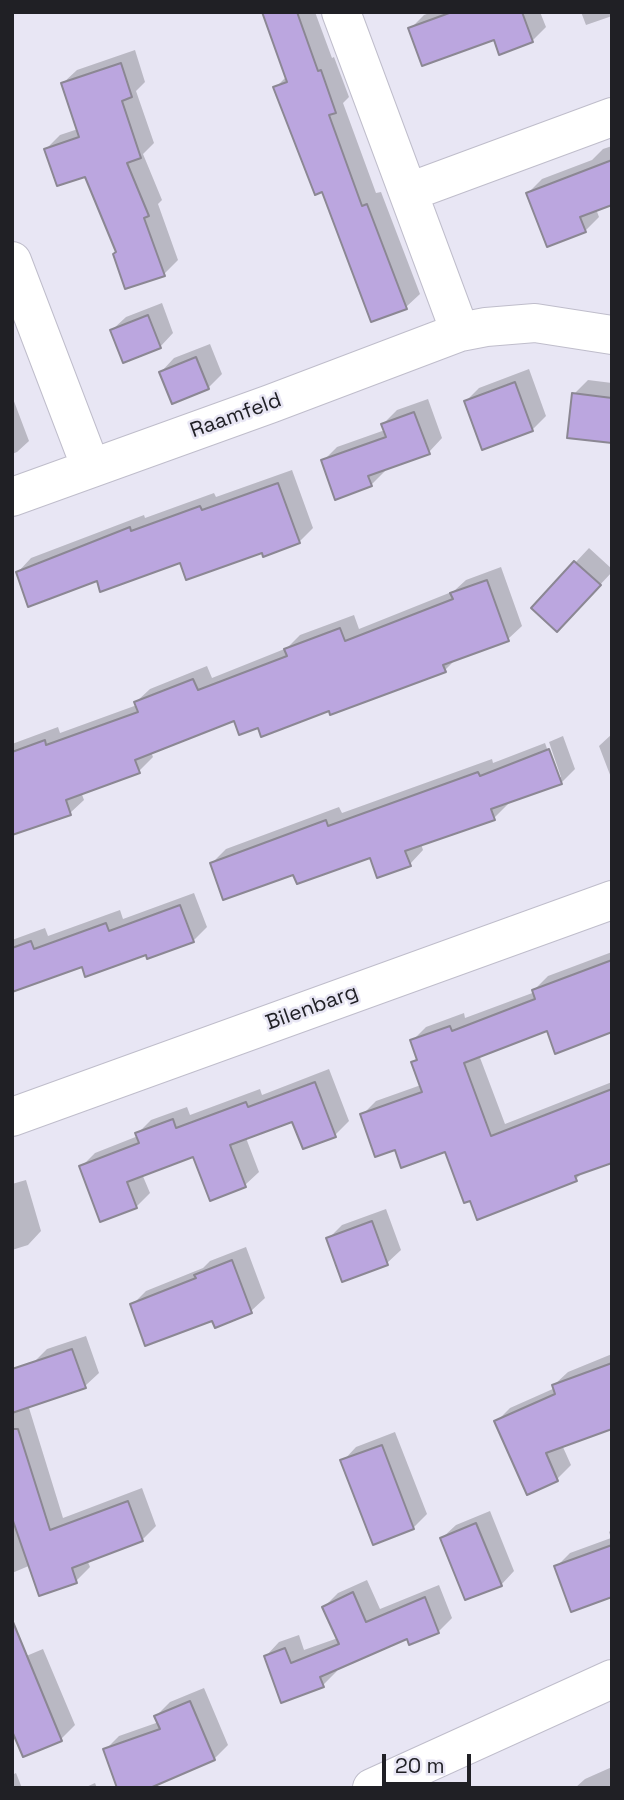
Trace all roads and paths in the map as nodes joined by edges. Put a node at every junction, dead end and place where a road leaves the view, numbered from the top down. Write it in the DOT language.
graph roads {
  1 [pos="341,12"];
  2 [pos="612,117"];
  3 [pos="409,192"];
  4 [pos="12,261"];
  5 [pos="460,332"];
  6 [pos="612,335"];
  7 [pos="91,468"];
  8 [pos="12,497"];
  9 [pos="612,900"];
  10 [pos="12,1117"];
  11 [pos="612,1679"];
  12 [pos="372,1788"];
  1 -- 3 [label="street"];
  2 -- 3 [label="street"];
  3 -- 5 [label="street"];
  4 -- 7 [label="street"];
  5 -- 6 [label="street, Raamfeld"];
  5 -- 7 [label="street, Raamfeld"];
  7 -- 8 [label="street, Raamfeld"];
  9 -- 10 [label="street, Bilenbarg"];
  11 -- 12 [label="street"];
}
